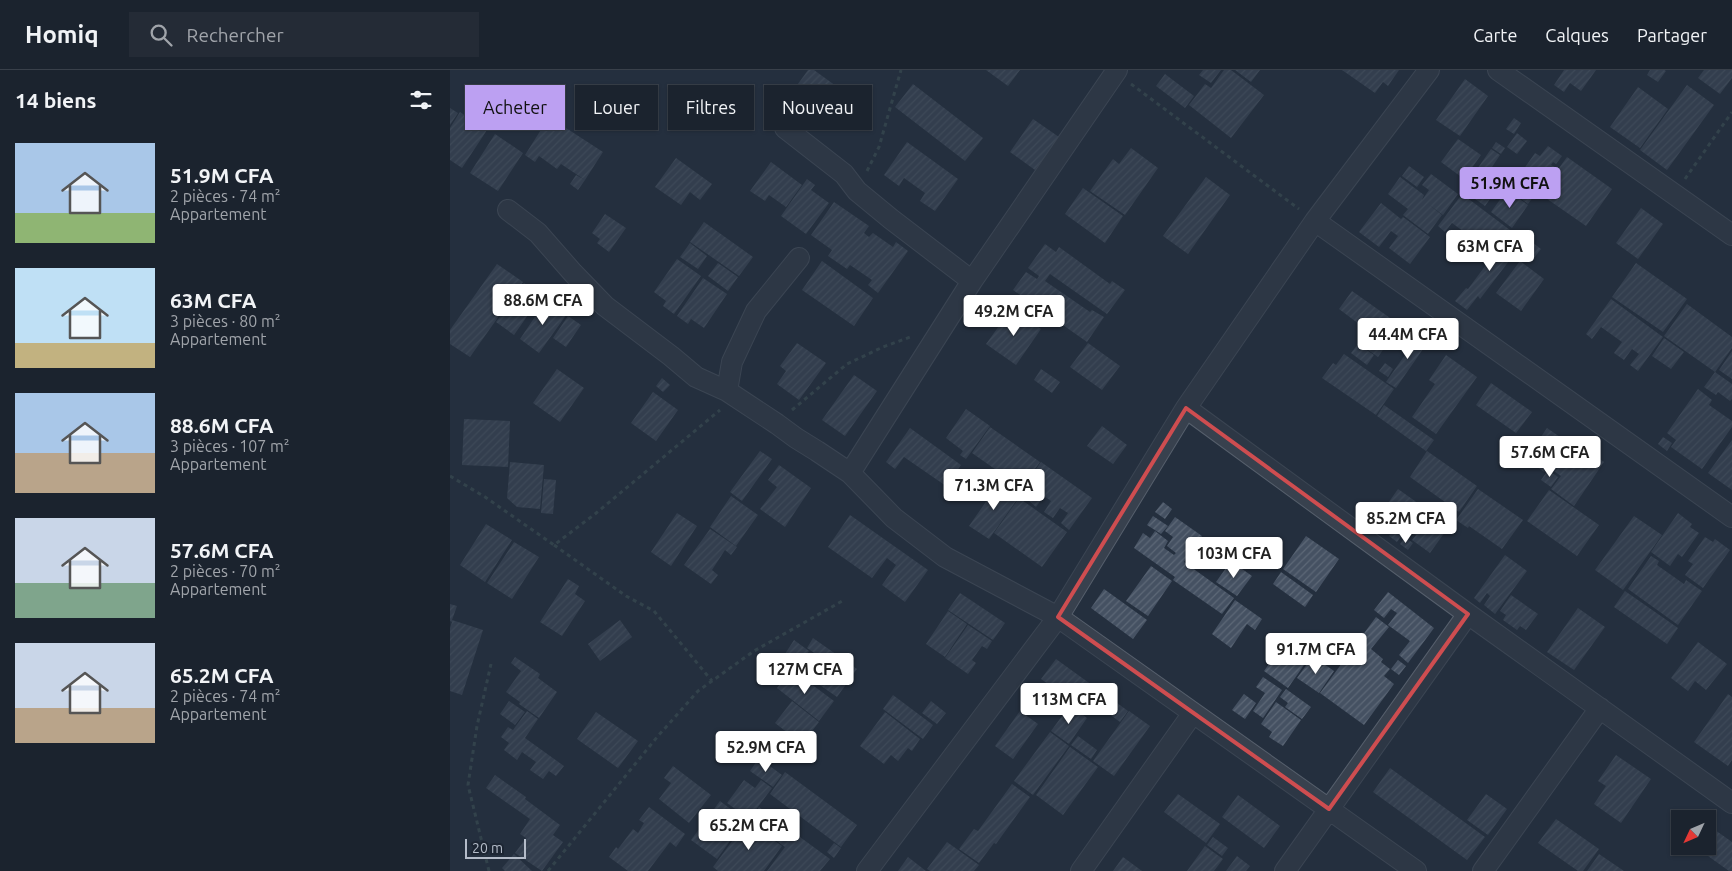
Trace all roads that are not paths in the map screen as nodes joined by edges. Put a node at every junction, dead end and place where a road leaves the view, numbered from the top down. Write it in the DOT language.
graph roads {
  1 [pos="1429,70"];
  2 [pos="1498,70"];
  3 [pos="1116,71"];
  4 [pos="788,130"];
  5 [pos="508,210"];
  6 [pos="1315,221"];
  7 [pos="1732,235"];
  8 [pos="799,258"];
  9 [pos="972,281"];
  10 [pos="726,391"];
  11 [pos="1186,408"];
  12 [pos="850,473"];
  13 [pos="1732,517"];
  14 [pos="1468,614"];
  15 [pos="1058,617"];
  16 [pos="1600,708"];
  17 [pos="1193,713"];
  18 [pos="1732,803"];
  19 [pos="1329,809"];
  20 [pos="867,871"];
  21 [pos="1081,871"];
  22 [pos="1285,871"];
  23 [pos="1416,871"];
  24 [pos="1483,871"];
  1 -- 6 [label="street"];
  2 -- 7 [label="street"];
  3 -- 9 [label="street"];
  4 -- 9 [label="street"];
  5 -- 10 [label="street"];
  6 -- 11 [label="street"];
  6 -- 13 [label="street"];
  8 -- 10 [label="street"];
  9 -- 12 [label="street"];
  10 -- 12 [label="street"];
  11 -- 14 [label="street"];
  11 -- 15 [label="street"];
  12 -- 15 [label="street"];
  14 -- 16 [label="street"];
  14 -- 19 [label="street"];
  15 -- 17 [label="street"];
  15 -- 20 [label="street"];
  16 -- 18 [label="street"];
  16 -- 24 [label="street"];
  17 -- 19 [label="street"];
  17 -- 21 [label="street"];
  19 -- 22 [label="street"];
  19 -- 23 [label="street"];
}
